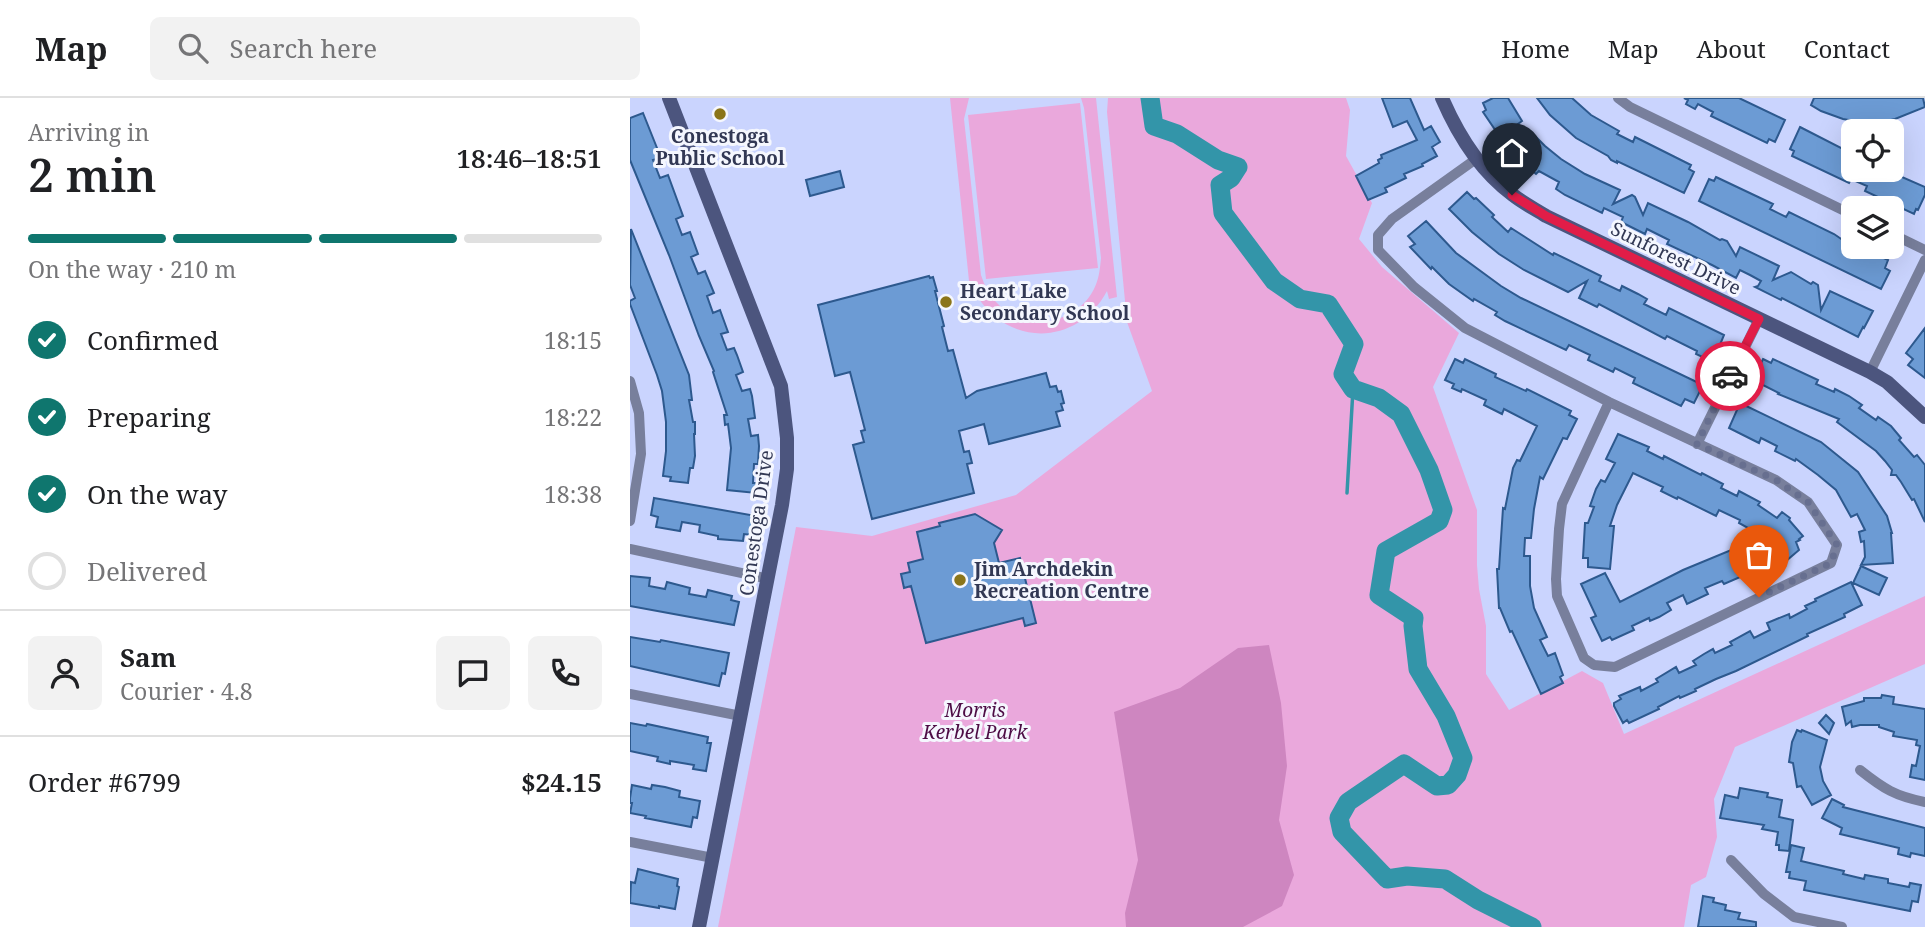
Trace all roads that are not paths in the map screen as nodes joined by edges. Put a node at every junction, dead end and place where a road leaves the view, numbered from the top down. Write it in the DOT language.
graph roads {
  1 [pos="668,98"];
  2 [pos="1441,98"];
  3 [pos="1618,98"];
  4 [pos="1476,159"];
  5 [pos="1841,209"];
  6 [pos="1904,240"];
  7 [pos="1925,250"];
  8 [pos="1925,260"];
  9 [pos="1759,319"];
  10 [pos="1870,372"];
  11 [pos="630,381"];
  12 [pos="1609,402"];
  13 [pos="1925,417"];
  14 [pos="1697,444"];
  15 [pos="630,521"];
  16 [pos="630,549"];
  17 [pos="769,579"];
  18 [pos="630,694"];
  19 [pos="741,716"];
  20 [pos="1860,770"];
  21 [pos="1925,802"];
  22 [pos="630,842"];
  23 [pos="713,858"];
  24 [pos="1731,860"];
  25 [pos="699,927"];
  26 [pos="1842,927"];
  1 -- 17 [label="street, Conestoga Drive"];
  2 -- 4 [label="street, Sunforest Drive"];
  3 -- 5 [label="street"];
  4 -- 9 [label="street, Sunforest Drive"];
  4 -- 12 [label="street"];
  6 -- 7 [label="street"];
  8 -- 10 [label="street"];
  9 -- 10 [label="street, Sunforest Drive"];
  9 -- 14 [label="street"];
  10 -- 13 [label="street, Sunforest Drive"];
  11 -- 15 [label="street"];
  12 -- 14 [label="street"];
  12 -- 14 [label="street"];
  16 -- 17 [label="street"];
  17 -- 19 [label="street, Conestoga Drive"];
  18 -- 19 [label="street"];
  19 -- 23 [label="street, Conestoga Drive"];
  20 -- 21 [label="street"];
  22 -- 23 [label="street"];
  23 -- 25 [label="street, Conestoga Drive"];
  24 -- 26 [label="street"];
}
